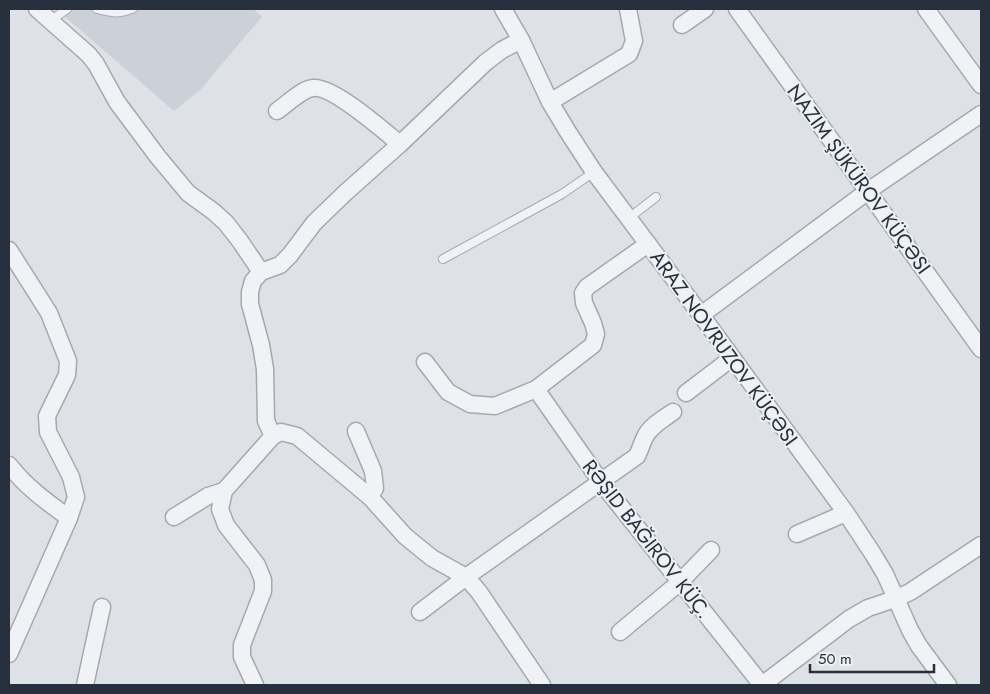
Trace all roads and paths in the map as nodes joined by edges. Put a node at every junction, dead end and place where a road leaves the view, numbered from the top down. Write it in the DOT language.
graph roads {
  1 [pos="37,9"];
  2 [pos="67,9"];
  3 [pos="97,9"];
  4 [pos="132,9"];
  5 [pos="503,9"];
  6 [pos="628,9"];
  7 [pos="705,9"];
  8 [pos="737,9"];
  9 [pos="926,9"];
  10 [pos="50,21"];
  11 [pos="682,25"];
  12 [pos="521,40"];
  13 [pos="981,85"];
  14 [pos="550,102"];
  15 [pos="278,111"];
  16 [pos="981,114"];
  17 [pos="400,144"];
  18 [pos="594,172"];
  19 [pos="868,191"];
  20 [pos="656,197"];
  21 [pos="629,218"];
  22 [pos="648,244"];
  23 [pos="9,250"];
  24 [pos="443,259"];
  25 [pos="261,272"];
  26 [pos="701,315"];
  27 [pos="981,350"];
  28 [pos="732,358"];
  29 [pos="425,362"];
  30 [pos="536,389"];
  31 [pos="686,393"];
  32 [pos="673,412"];
  33 [pos="356,431"];
  34 [pos="273,436"];
  35 [pos="9,466"];
  36 [pos="601,482"];
  37 [pos="224,490"];
  38 [pos="370,497"];
  39 [pos="846,513"];
  40 [pos="69,518"];
  41 [pos="174,518"];
  42 [pos="797,534"];
  43 [pos="981,545"];
  44 [pos="711,550"];
  45 [pos="466,577"];
  46 [pos="680,582"];
  47 [pos="895,599"];
  48 [pos="102,607"];
  49 [pos="420,612"];
  50 [pos="620,632"];
  51 [pos="9,654"];
  52 [pos="944,684"];
  53 [pos="85,685"];
  54 [pos="255,685"];
  55 [pos="542,685"];
  56 [pos="762,685"];
  1 -- 10 [label="street"];
  2 -- 10 [label="lane"];
  3 -- 4 [label="lane"];
  5 -- 12 [label="street, ARAZ NOVRUZOV KÜÇƏSI"];
  6 -- 14 [label="street"];
  7 -- 11 [label="street"];
  8 -- 19 [label="street, NAZIM ŞÜKÜROV KÜÇƏSI"];
  9 -- 13 [label="street"];
  10 -- 25 [label="street"];
  12 -- 14 [label="street, ARAZ NOVRUZOV KÜÇƏSI"];
  12 -- 17 [label="street"];
  14 -- 18 [label="street, ARAZ NOVRUZOV KÜÇƏSI"];
  15 -- 17 [label="street"];
  16 -- 19 [label="street"];
  17 -- 25 [label="street"];
  18 -- 21 [label="street, ARAZ NOVRUZOV KÜÇƏSI"];
  18 -- 24 [label="lane"];
  19 -- 26 [label="street"];
  19 -- 27 [label="street, NAZIM ŞÜKÜROV KÜÇƏSI"];
  20 -- 21 [label="lane"];
  21 -- 22 [label="street, ARAZ NOVRUZOV KÜÇƏSI"];
  22 -- 26 [label="street, ARAZ NOVRUZOV KÜÇƏSI"];
  22 -- 30 [label="street"];
  23 -- 40 [label="street"];
  25 -- 34 [label="street"];
  26 -- 28 [label="street, ARAZ NOVRUZOV KÜÇƏSI"];
  28 -- 31 [label="street"];
  28 -- 39 [label="street, ARAZ NOVRUZOV KÜÇƏSI"];
  29 -- 30 [label="street"];
  30 -- 36 [label="street"];
  32 -- 36 [label="street"];
  33 -- 38 [label="street"];
  34 -- 37 [label="street"];
  34 -- 38 [label="street"];
  35 -- 40 [label="street"];
  36 -- 45 [label="street"];
  36 -- 46 [label="street"];
  37 -- 41 [label="street"];
  37 -- 54 [label="street"];
  38 -- 45 [label="street"];
  39 -- 42 [label="street"];
  39 -- 47 [label="street, ARAZ NOVRUZOV KÜÇƏSI"];
  40 -- 51 [label="street"];
  43 -- 47 [label="street"];
  44 -- 46 [label="street"];
  45 -- 49 [label="street"];
  45 -- 55 [label="street"];
  46 -- 50 [label="street"];
  46 -- 56 [label="street"];
  47 -- 52 [label="street, ARAZ NOVRUZOV KÜÇƏSI"];
  47 -- 56 [label="street"];
  48 -- 53 [label="street"];
}
